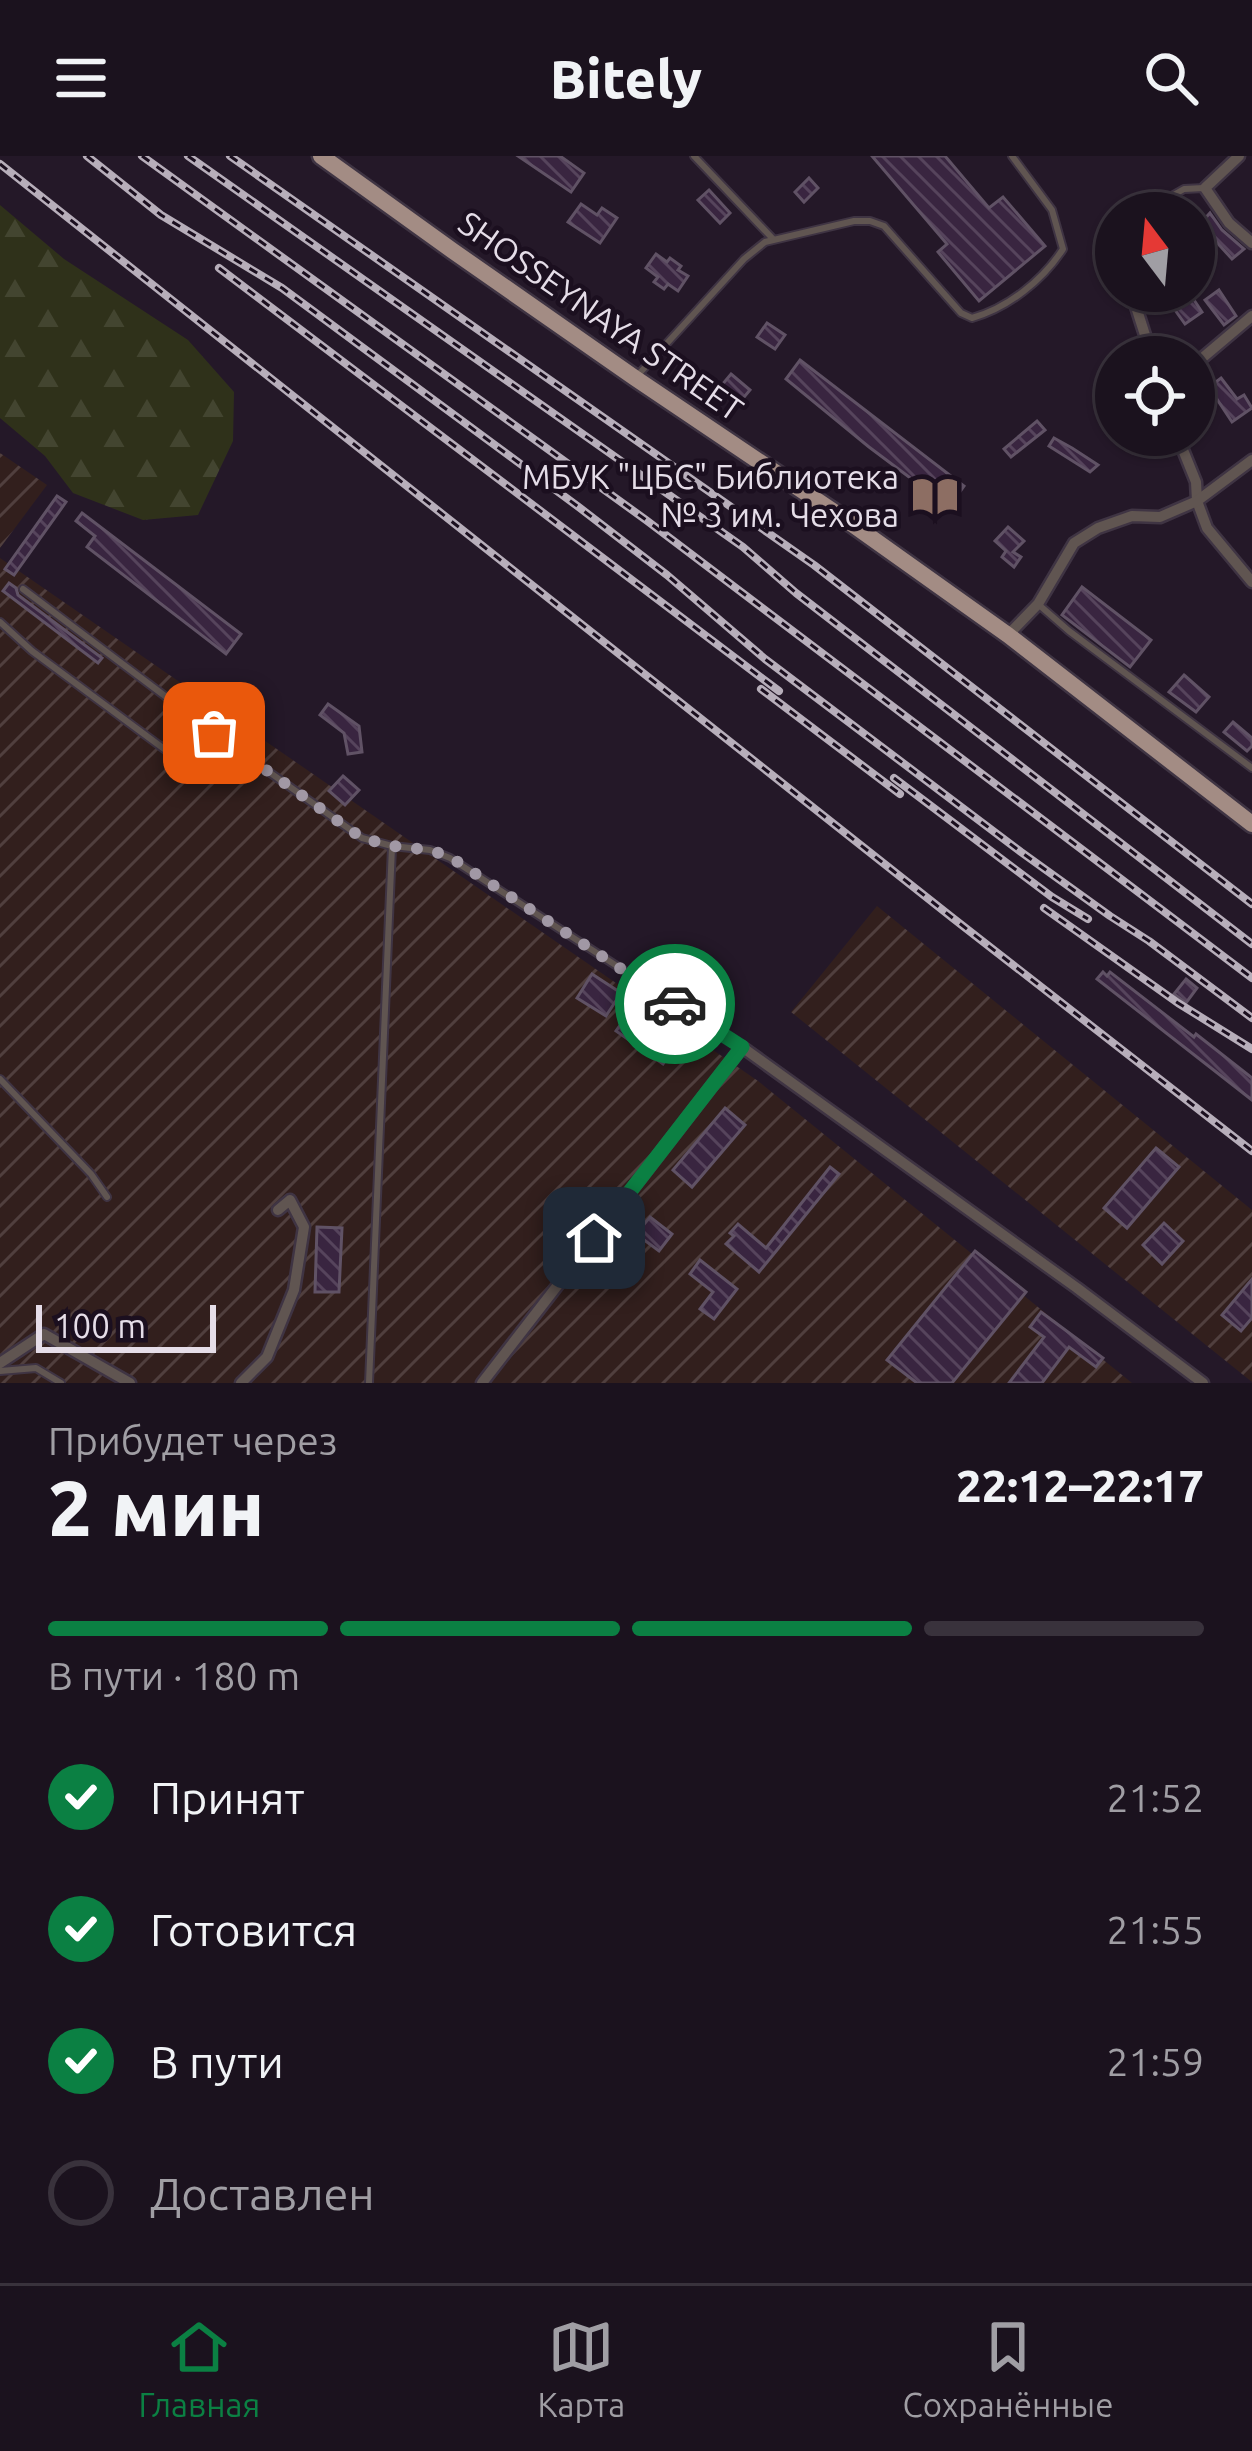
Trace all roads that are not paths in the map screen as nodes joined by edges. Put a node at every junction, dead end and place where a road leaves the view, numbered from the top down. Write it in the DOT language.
graph roads {
  1 [pos="321,156"];
  2 [pos="694,156"];
  3 [pos="1012,156"];
  4 [pos="1239,156"];
  5 [pos="1205,188"];
  6 [pos="1180,192"];
  7 [pos="773,238"];
  8 [pos="1252,243"];
  9 [pos="1252,316"];
  10 [pos="1215,347"];
  11 [pos="635,378"];
  12 [pos="1185,456"];
  13 [pos="1252,460"];
  14 [pos="1197,501"];
  15 [pos="1252,582"];
  16 [pos="23,589"];
  17 [pos="1039,604"];
  18 [pos="0,622"];
  19 [pos="1008,635"];
  20 [pos="214,733"];
  21 [pos="1252,768"];
  22 [pos="1252,824"];
  23 [pos="392,846"];
  24 [pos="742,1047"];
  25 [pos="0,1079"];
  26 [pos="107,1197"];
  27 [pos="278,1210"];
  28 [pos="0,1367"];
  29 [pos="61,1383"];
  30 [pos="130,1383"];
  31 [pos="241,1383"];
  32 [pos="369,1383"];
  33 [pos="482,1383"];
  34 [pos="1203,1383"];
  1 -- 11 [label="main road, SHOSSEYNAYA STREET"];
  2 -- 7 [label="lane"];
  3 -- 7 [label="lane"];
  4 -- 5 [label="street"];
  5 -- 6 [label="lane"];
  5 -- 8 [label="street"];
  7 -- 11 [label="lane"];
  9 -- 10 [label="street"];
  11 -- 19 [label="main road, SHOSSEYNAYA STREET"];
  12 -- 14 [label="street"];
  13 -- 14 [label="street"];
  14 -- 15 [label="street"];
  14 -- 17 [label="street"];
  16 -- 20 [label="lane"];
  17 -- 19 [label="street"];
  17 -- 21 [label="lane"];
  18 -- 20 [label="lane"];
  19 -- 22 [label="main road, SHOSSEYNAYA STREET"];
  20 -- 23 [label="lane"];
  23 -- 24 [label="lane"];
  23 -- 32 [label="lane"];
  24 -- 33 [label="street"];
  24 -- 34 [label="street"];
  25 -- 26 [label="lane"];
  27 -- 31 [label="street"];
  28 -- 29 [label="lane"];
  28 -- 30 [label="street"];
}
